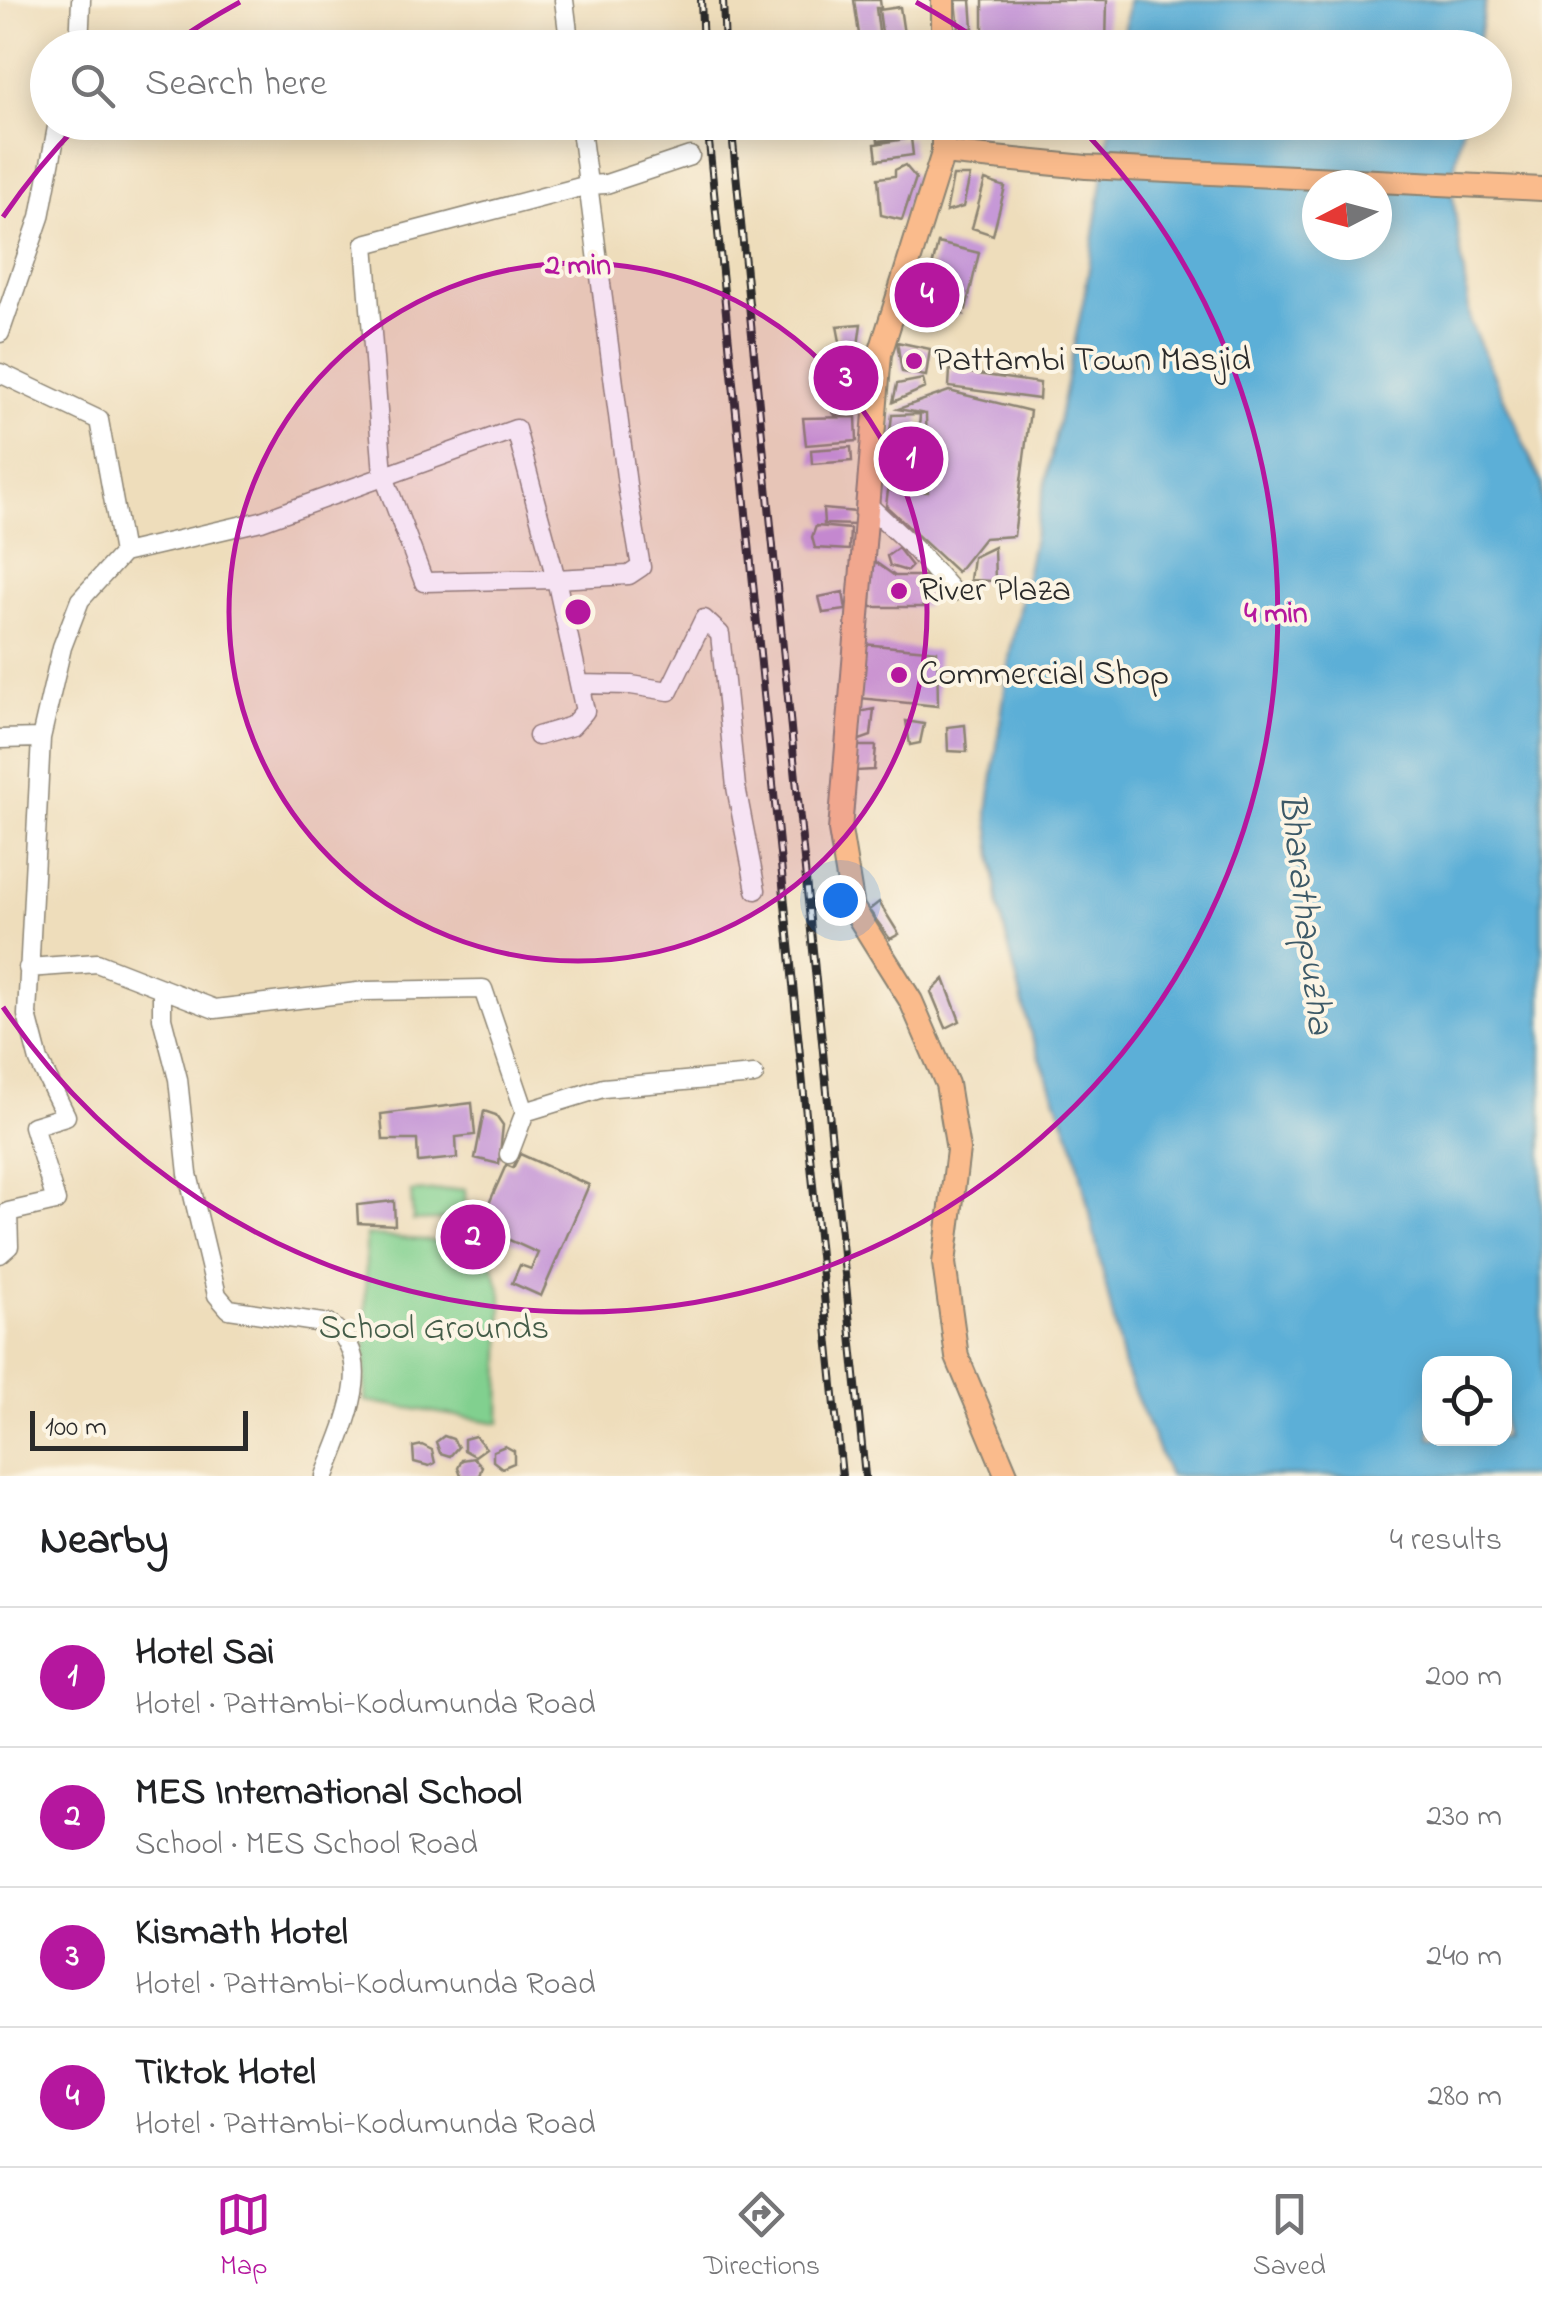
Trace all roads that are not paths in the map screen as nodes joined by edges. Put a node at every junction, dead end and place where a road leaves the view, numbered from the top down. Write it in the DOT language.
graph roads {
  1 [pos="81,0"];
  2 [pos="564,0"];
  3 [pos="943,0"];
  4 [pos="80,30"];
  5 [pos="568,30"];
  6 [pos="943,30"];
  7 [pos="55,140"];
  8 [pos="582,140"];
  9 [pos="943,140"];
  10 [pos="943,152"];
  11 [pos="690,156"];
  12 [pos="588,185"];
  13 [pos="1542,189"];
  14 [pos="0,333"];
  15 [pos="0,374"];
  16 [pos="383,474"];
  17 [pos="868,504"];
  18 [pos="123,553"];
  19 [pos="556,579"];
  20 [pos="953,592"];
  21 [pos="579,684"];
  22 [pos="538,736"];
  23 [pos="41,738"];
  24 [pos="0,739"];
  25 [pos="756,890"];
  26 [pos="28,968"];
  27 [pos="162,988"];
  28 [pos="754,1075"];
  29 [pos="525,1112"];
  30 [pos="509,1154"];
  31 [pos="0,1254"];
  32 [pos="325,1476"];
  33 [pos="1007,1476"];
  1 -- 4 [label="street"];
  2 -- 5 [label="street"];
  3 -- 6 [label="main road"];
  7 -- 14 [label="street"];
  8 -- 12 [label="street"];
  9 -- 10 [label="main road"];
  10 -- 13 [label="main road"];
  10 -- 17 [label="main road"];
  11 -- 12 [label="street"];
  12 -- 16 [label="street"];
  12 -- 19 [label="street"];
  15 -- 18 [label="street"];
  16 -- 18 [label="street"];
  16 -- 19 [label="street"];
  16 -- 19 [label="street"];
  17 -- 20 [label="street"];
  17 -- 33 [label="main road"];
  18 -- 23 [label="street"];
  19 -- 21 [label="street"];
  21 -- 22 [label="street"];
  21 -- 25 [label="street"];
  23 -- 24 [label="street"];
  23 -- 26 [label="street"];
  26 -- 27 [label="street"];
  26 -- 31 [label="street"];
  27 -- 29 [label="street"];
  27 -- 32 [label="street"];
  28 -- 29 [label="street"];
  29 -- 30 [label="street"];
}
